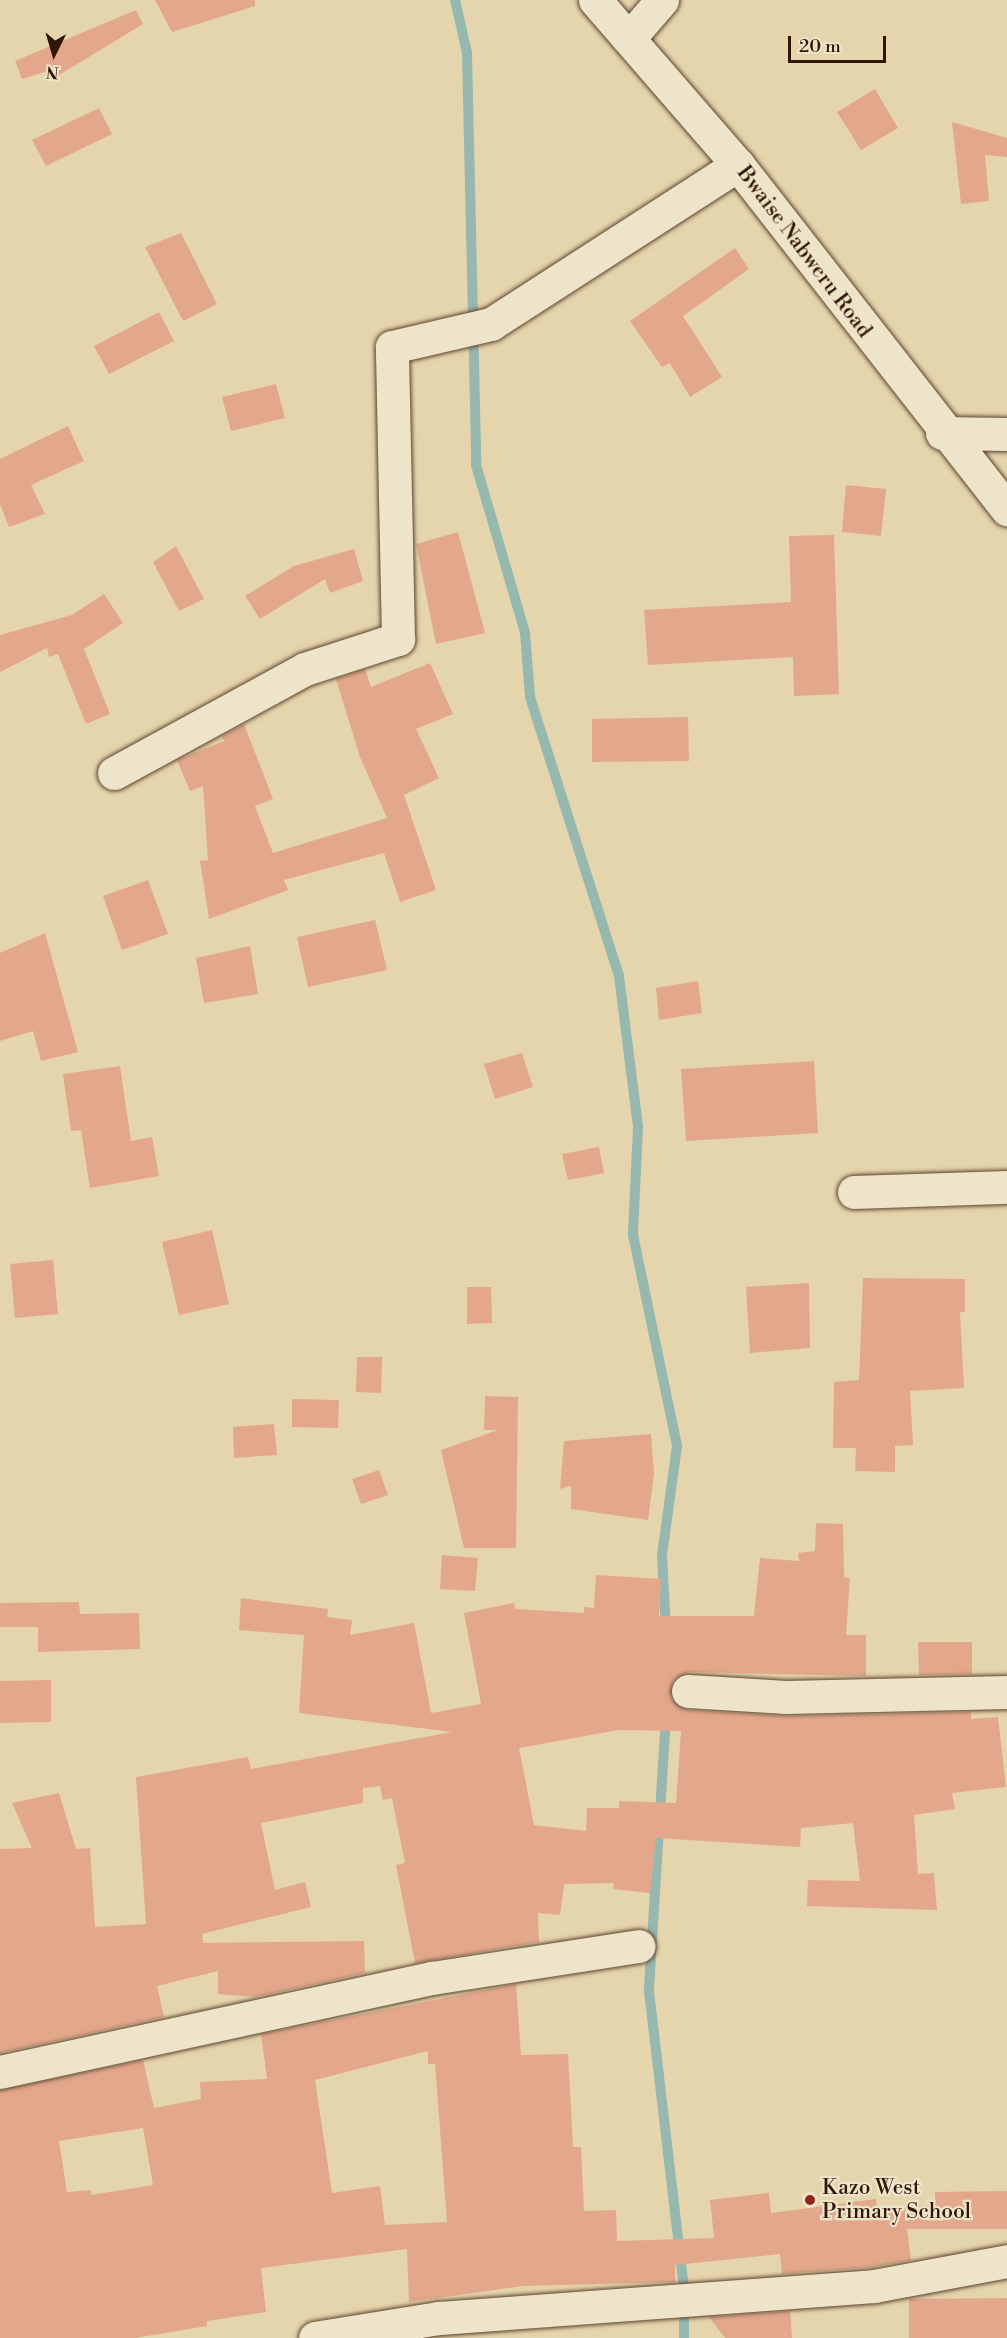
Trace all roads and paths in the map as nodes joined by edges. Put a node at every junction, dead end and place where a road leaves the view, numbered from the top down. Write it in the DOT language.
graph roads {
  1 [pos="595,0"];
  2 [pos="662,0"];
  3 [pos="630,37"];
  4 [pos="738,165"];
  5 [pos="942,433"];
  6 [pos="1007,434"];
  7 [pos="1007,509"];
  8 [pos="114,773"];
  9 [pos="1007,1187"];
  10 [pos="854,1192"];
  11 [pos="688,1691"];
  12 [pos="1007,1692"];
  13 [pos="639,1946"];
  14 [pos="0,2072"];
  15 [pos="1007,2261"];
  16 [pos="315,2338"];
  1 -- 3 [label="street, Bwaise Nabweru Road"];
  2 -- 3 [label="street"];
  3 -- 4 [label="street, Bwaise Nabweru Road"];
  4 -- 5 [label="street, Bwaise Nabweru Road"];
  4 -- 8 [label="street"];
  5 -- 6 [label="street"];
  5 -- 7 [label="street, Bwaise Nabweru Road"];
  9 -- 10 [label="street"];
  11 -- 12 [label="street"];
  13 -- 14 [label="street"];
  15 -- 16 [label="street"];
}
